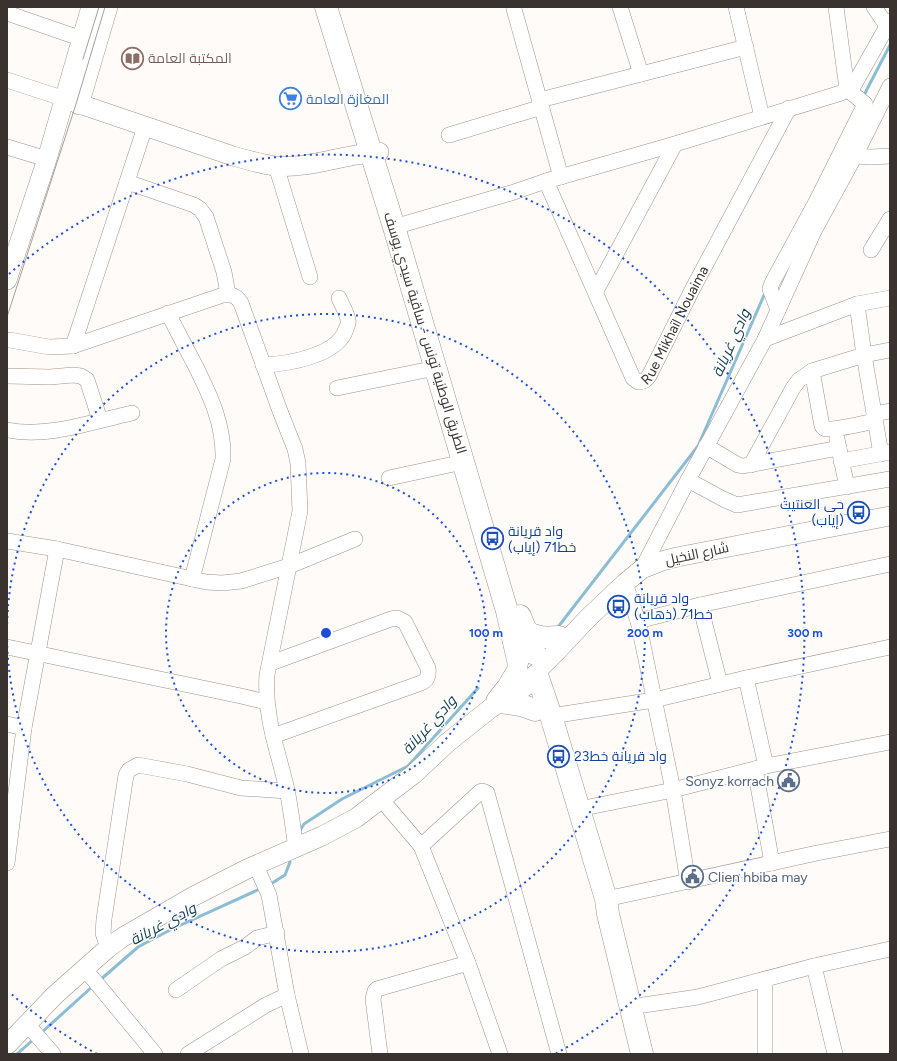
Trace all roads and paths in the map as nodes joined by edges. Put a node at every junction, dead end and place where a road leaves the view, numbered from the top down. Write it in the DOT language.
graph roads {
  1 [pos="91,7"];
  2 [pos="108,7"];
  3 [pos="326,7"];
  4 [pos="334,7"];
  5 [pos="620,7"];
  6 [pos="736,7"];
  7 [pos="836,7"];
  8 [pos="874,7"];
  9 [pos="516,8"];
  10 [pos="7,13"];
  11 [pos="889,23"];
  12 [pos="90,42"];
  13 [pos="746,47"];
  14 [pos="641,74"];
  15 [pos="7,80"];
  16 [pos="890,86"];
  17 [pos="849,90"];
  18 [pos="72,102"];
  19 [pos="541,104"];
  20 [pos="871,107"];
  21 [pos="789,108"];
  22 [pos="762,117"];
  23 [pos="145,127"];
  24 [pos="449,135"];
  25 [pos="675,144"];
  26 [pos="7,147"];
  27 [pos="375,153"];
  28 [pos="855,156"];
  29 [pos="890,156"];
  30 [pos="47,159"];
  31 [pos="276,166"];
  32 [pos="561,177"];
  33 [pos="546,181"];
  34 [pos="127,182"];
  35 [pos="890,219"];
  36 [pos="398,226"];
  37 [pos="871,250"];
  38 [pos="10,258"];
  39 [pos="310,277"];
  40 [pos="7,280"];
  41 [pos="596,291"];
  42 [pos="228,294"];
  43 [pos="339,298"];
  44 [pos="890,298"];
  45 [pos="857,304"];
  46 [pos="778,310"];
  47 [pos="168,313"];
  48 [pos="765,339"];
  49 [pos="10,340"];
  50 [pos="73,346"];
  51 [pos="890,350"];
  52 [pos="864,355"];
  53 [pos="263,365"];
  54 [pos="436,368"];
  55 [pos="812,371"];
  56 [pos="7,376"];
  57 [pos="337,388"];
  58 [pos="890,411"];
  59 [pos="132,413"];
  60 [pos="875,417"];
  61 [pos="100,420"];
  62 [pos="835,428"];
  63 [pos="7,430"];
  64 [pos="706,446"];
  65 [pos="886,453"];
  66 [pos="840,454"];
  67 [pos="463,462"];
  68 [pos="751,466"];
  69 [pos="389,478"];
  70 [pos="890,479"];
  71 [pos="688,480"];
  72 [pos="846,487"];
  73 [pos="890,516"];
  74 [pos="355,539"];
  75 [pos="7,541"];
  76 [pos="57,549"];
  77 [pos="890,564"];
  78 [pos="289,566"];
  79 [pos="642,569"];
  80 [pos="192,579"];
  81 [pos="625,583"];
  82 [pos="700,605"];
  83 [pos="587,619"];
  84 [pos="638,621"];
  85 [pos="526,632"];
  86 [pos="559,637"];
  87 [pos="7,647"];
  88 [pos="890,647"];
  89 [pos="37,654"];
  90 [pos="271,663"];
  91 [pos="529,670"];
  92 [pos="746,678"];
  93 [pos="720,684"];
  94 [pos="654,700"];
  95 [pos="266,702"];
  96 [pos="495,705"];
  97 [pos="543,713"];
  98 [pos="7,724"];
  99 [pos="24,728"];
  100 [pos="272,736"];
  101 [pos="890,742"];
  102 [pos="761,768"];
  103 [pos="673,790"];
  104 [pos="287,791"];
  105 [pos="381,799"];
  106 [pos="580,809"];
  107 [pos="890,839"];
  108 [pos="421,846"];
  109 [pos="296,848"];
  110 [pos="7,863"];
  111 [pos="772,863"];
  112 [pos="259,873"];
  113 [pos="688,882"];
  114 [pos="606,899"];
  115 [pos="276,933"];
  116 [pos="108,948"];
  117 [pos="890,949"];
  118 [pos="468,963"];
  119 [pos="814,966"];
  120 [pos="765,979"];
  121 [pos="94,980"];
  122 [pos="176,990"];
  123 [pos="287,995"];
  124 [pos="630,1007"];
  125 [pos="34,1031"];
  126 [pos="7,1046"];
  127 [pos="53,1054"];
  128 [pos="155,1054"];
  129 [pos="188,1054"];
  130 [pos="301,1054"];
  131 [pos="380,1054"];
  132 [pos="500,1054"];
  133 [pos="559,1054"];
  134 [pos="629,1054"];
  135 [pos="642,1054"];
  136 [pos="765,1054"];
  137 [pos="835,1054"];
  1 -- 12 [label="main road"];
  2 -- 12 [label="main road"];
  3 -- 27 [label="highway, الطريق الوطنية تونس - ساقية سيدي يوسف"];
  4 -- 27 [label="highway, الطريق الوطنية تونس - ساقية سيدي يوسف"];
  5 -- 14 [label="street"];
  6 -- 13 [label="street"];
  7 -- 17 [label="street"];
  8 -- 11 [label="street"];
  9 -- 19 [label="street"];
  10 -- 12 [label="street"];
  11 -- 17 [label="street"];
  12 -- 18 [label="main road"];
  13 -- 14 [label="street"];
  13 -- 22 [label="street"];
  14 -- 19 [label="street"];
  15 -- 18 [label="street"];
  16 -- 20 [label="street"];
  17 -- 20 [label="street"];
  17 -- 21 [label="street"];
  18 -- 23 [label="main road"];
  18 -- 30 [label="main road"];
  19 -- 24 [label="street"];
  19 -- 32 [label="street"];
  20 -- 28 [label="street"];
  20 -- 46 [label="street"];
  21 -- 22 [label="street"];
  21 -- 41 [label="street, Rue Mikhaïl Nouaima"];
  22 -- 25 [label="street"];
  23 -- 31 [label="main road"];
  23 -- 34 [label="street"];
  25 -- 32 [label="street"];
  25 -- 41 [label="street"];
  26 -- 30 [label="street"];
  27 -- 31 [label="main road"];
  27 -- 36 [label="highway, الطريق الوطنية تونس - ساقية سيدي يوسف"];
  28 -- 29 [label="street"];
  28 -- 46 [label="street"];
  30 -- 38 [label="main road"];
  31 -- 39 [label="street"];
  32 -- 33 [label="street"];
  33 -- 36 [label="street"];
  33 -- 41 [label="street, Rue Mikhaïl Nouaima"];
  34 -- 42 [label="street"];
  34 -- 50 [label="street"];
  35 -- 37 [label="street"];
  36 -- 54 [label="highway, الطريق الوطنية تونس - ساقية سيدي يوسف"];
  36 -- 85 [label="highway, الطريق الوطنية تونس - ساقية سيدي يوسف"];
  38 -- 40 [label="main road"];
  42 -- 47 [label="street"];
  42 -- 53 [label="street"];
  43 -- 53 [label="street"];
  44 -- 45 [label="street"];
  45 -- 48 [label="street"];
  45 -- 52 [label="street"];
  46 -- 48 [label="street"];
  47 -- 50 [label="street"];
  47 -- 80 [label="street"];
  48 -- 64 [label="street"];
  49 -- 50 [label="street"];
  51 -- 52 [label="street"];
  52 -- 55 [label="street"];
  52 -- 60 [label="street"];
  53 -- 78 [label="street"];
  54 -- 57 [label="street"];
  54 -- 67 [label="highway, الطريق الوطنية تونس - ساقية سيدي يوسف"];
  55 -- 62 [label="street"];
  55 -- 68 [label="street"];
  56 -- 61 [label="street"];
  58 -- 60 [label="street"];
  59 -- 61 [label="street"];
  60 -- 62 [label="street"];
  60 -- 65 [label="street"];
  61 -- 63 [label="street"];
  62 -- 66 [label="street"];
  64 -- 68 [label="street"];
  64 -- 71 [label="street"];
  65 -- 66 [label="street"];
  66 -- 68 [label="street"];
  66 -- 72 [label="street"];
  67 -- 69 [label="street"];
  67 -- 91 [label="highway, الطريق الوطنية تونس - ساقية سيدي يوسف"];
  70 -- 72 [label="street"];
  71 -- 72 [label="street"];
  71 -- 79 [label="street"];
  73 -- 79 [label="main road, شارع النخيل"];
  74 -- 78 [label="street"];
  75 -- 76 [label="street"];
  76 -- 80 [label="street"];
  76 -- 89 [label="street"];
  77 -- 82 [label="street"];
  78 -- 80 [label="street"];
  78 -- 90 [label="street"];
  79 -- 81 [label="main road, شارع النخيل"];
  81 -- 83 [label="main road, شارع النخيل"];
  81 -- 84 [label="street"];
  82 -- 84 [label="street"];
  82 -- 93 [label="street"];
  83 -- 86 [label="main road"];
  83 -- 91 [label="main road, شارع النخيل"];
  84 -- 94 [label="street"];
  85 -- 86 [label="highway"];
  85 -- 91 [label="highway, الطريق الوطنية تونس - ساقية سيدي يوسف"];
  86 -- 91 [label="main road"];
  87 -- 89 [label="street"];
  88 -- 92 [label="street"];
  89 -- 95 [label="street"];
  89 -- 99 [label="street"];
  90 -- 95 [label="street"];
  90 -- 100 [label="street"];
  91 -- 96 [label="main road"];
  91 -- 97 [label="highway, الطريق الوطنية تونس - ساقية سيدي يوسف"];
  92 -- 93 [label="street"];
  92 -- 102 [label="street"];
  93 -- 94 [label="street"];
  94 -- 97 [label="street"];
  94 -- 103 [label="street"];
  95 -- 100 [label="street"];
  96 -- 97 [label="highway"];
  96 -- 105 [label="main road"];
  97 -- 106 [label="highway, الطريق الوطنية تونس - ساقية سيدي يوسف"];
  97 -- 134 [label="highway, الطريق الوطنية تونس - ساقية سيدي يوسف"];
  98 -- 99 [label="street"];
  99 -- 110 [label="street"];
  100 -- 104 [label="street"];
  101 -- 102 [label="street"];
  102 -- 103 [label="street"];
  102 -- 111 [label="street"];
  103 -- 106 [label="street"];
  103 -- 113 [label="street"];
  104 -- 109 [label="street"];
  104 -- 116 [label="street"];
  105 -- 108 [label="street"];
  105 -- 109 [label="main road"];
  106 -- 114 [label="highway, الطريق الوطنية تونس - ساقية سيدي يوسف"];
  107 -- 111 [label="street"];
  108 -- 118 [label="street"];
  108 -- 133 [label="street"];
  109 -- 112 [label="main road"];
  111 -- 113 [label="street"];
  112 -- 115 [label="street"];
  112 -- 116 [label="main road"];
  113 -- 114 [label="street"];
  114 -- 124 [label="highway, الطريق الوطنية تونس - ساقية سيدي يوسف"];
  115 -- 122 [label="street"];
  115 -- 123 [label="street"];
  116 -- 121 [label="main road"];
  117 -- 119 [label="street"];
  118 -- 131 [label="street"];
  118 -- 132 [label="street"];
  119 -- 120 [label="street"];
  119 -- 137 [label="street"];
  120 -- 124 [label="street"];
  120 -- 136 [label="street"];
  121 -- 125 [label="main road"];
  121 -- 128 [label="street"];
  123 -- 129 [label="street"];
  123 -- 130 [label="street"];
  124 -- 135 [label="highway, الطريق الوطنية تونس - ساقية سيدي يوسف"];
  125 -- 126 [label="main road"];
  125 -- 127 [label="street"];
}
